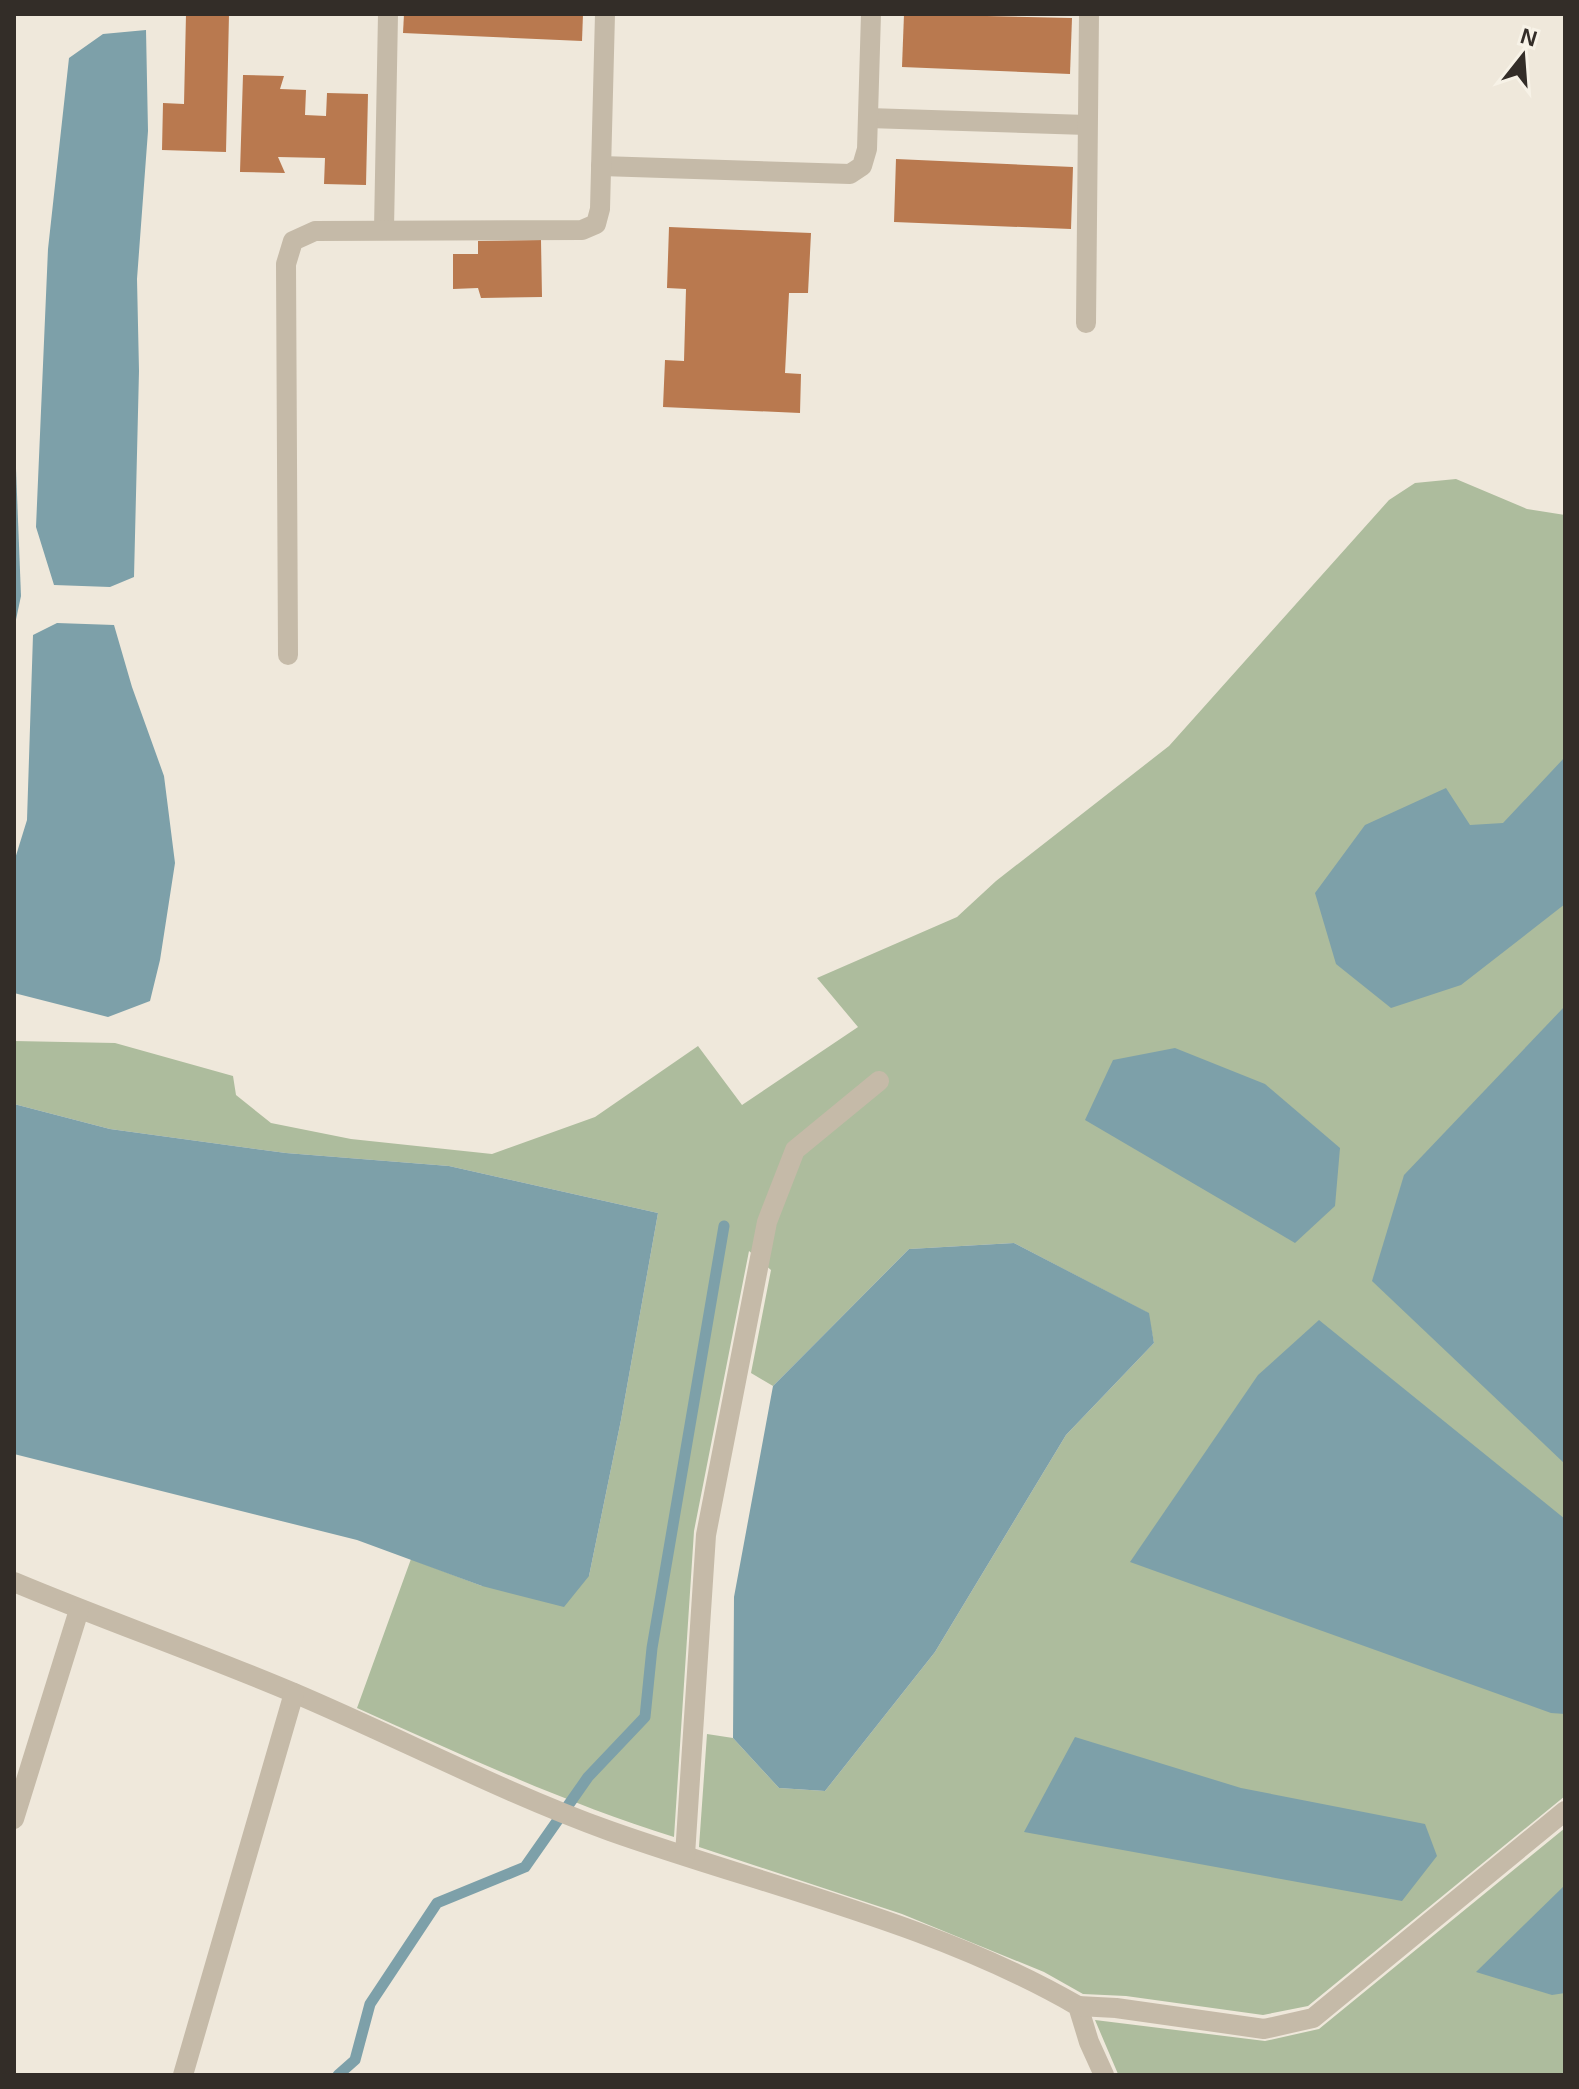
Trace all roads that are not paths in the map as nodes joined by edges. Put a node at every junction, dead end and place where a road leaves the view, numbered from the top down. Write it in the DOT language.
graph roads {
  1 [pos="388,14"];
  2 [pos="605,14"];
  3 [pos="871,14"];
  4 [pos="1089,14"];
  5 [pos="868,118"];
  6 [pos="1087,125"];
  7 [pos="601,166"];
  8 [pos="384,229"];
  9 [pos="1086,323"];
  10 [pos="288,655"];
  11 [pos="879,1081"];
  12 [pos="14,1582"];
  13 [pos="79,1610"];
  14 [pos="294,1693"];
  15 [pos="1565,1811"];
  16 [pos="14,1819"];
  17 [pos="685,1855"];
  18 [pos="1078,2006"];
  19 [pos="185,2067"];
  20 [pos="1104,2075"];
  1 -- 8 [label="street"];
  2 -- 7 [label="street"];
  3 -- 5 [label="street"];
  4 -- 6 [label="street"];
  5 -- 6 [label="street"];
  5 -- 7 [label="street"];
  6 -- 9 [label="street"];
  7 -- 8 [label="street"];
  8 -- 10 [label="street"];
  11 -- 17 [label="street"];
  12 -- 13 [label="street"];
  13 -- 14 [label="street"];
  13 -- 16 [label="street"];
  14 -- 17 [label="street"];
  14 -- 19 [label="street"];
  15 -- 18 [label="street"];
  17 -- 18 [label="street"];
  18 -- 20 [label="street"];
}
